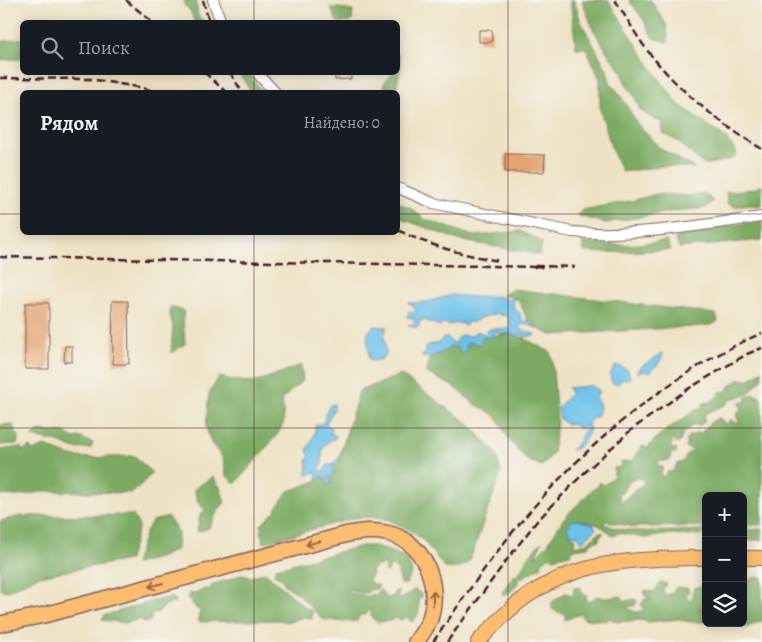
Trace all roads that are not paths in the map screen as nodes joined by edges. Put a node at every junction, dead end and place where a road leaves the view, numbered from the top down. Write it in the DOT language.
graph roads {
  1 [pos="213,0"];
  2 [pos="221,20"];
  3 [pos="259,75"];
  4 [pos="273,90"];
  5 [pos="400,189"];
  6 [pos="762,217"];
  7 [pos="702,558"];
  8 [pos="747,558"];
  9 [pos="762,558"];
  10 [pos="0,624"];
  11 [pos="416,642"];
  12 [pos="478,642"];
  1 -- 2 [label="street"];
  3 -- 4 [label="street"];
  5 -- 6 [label="street"];
  7 -- 12 [label="main road"];
  8 -- 9 [label="main road"];
  11 -- 10 [label="highway, one-way"];
}
